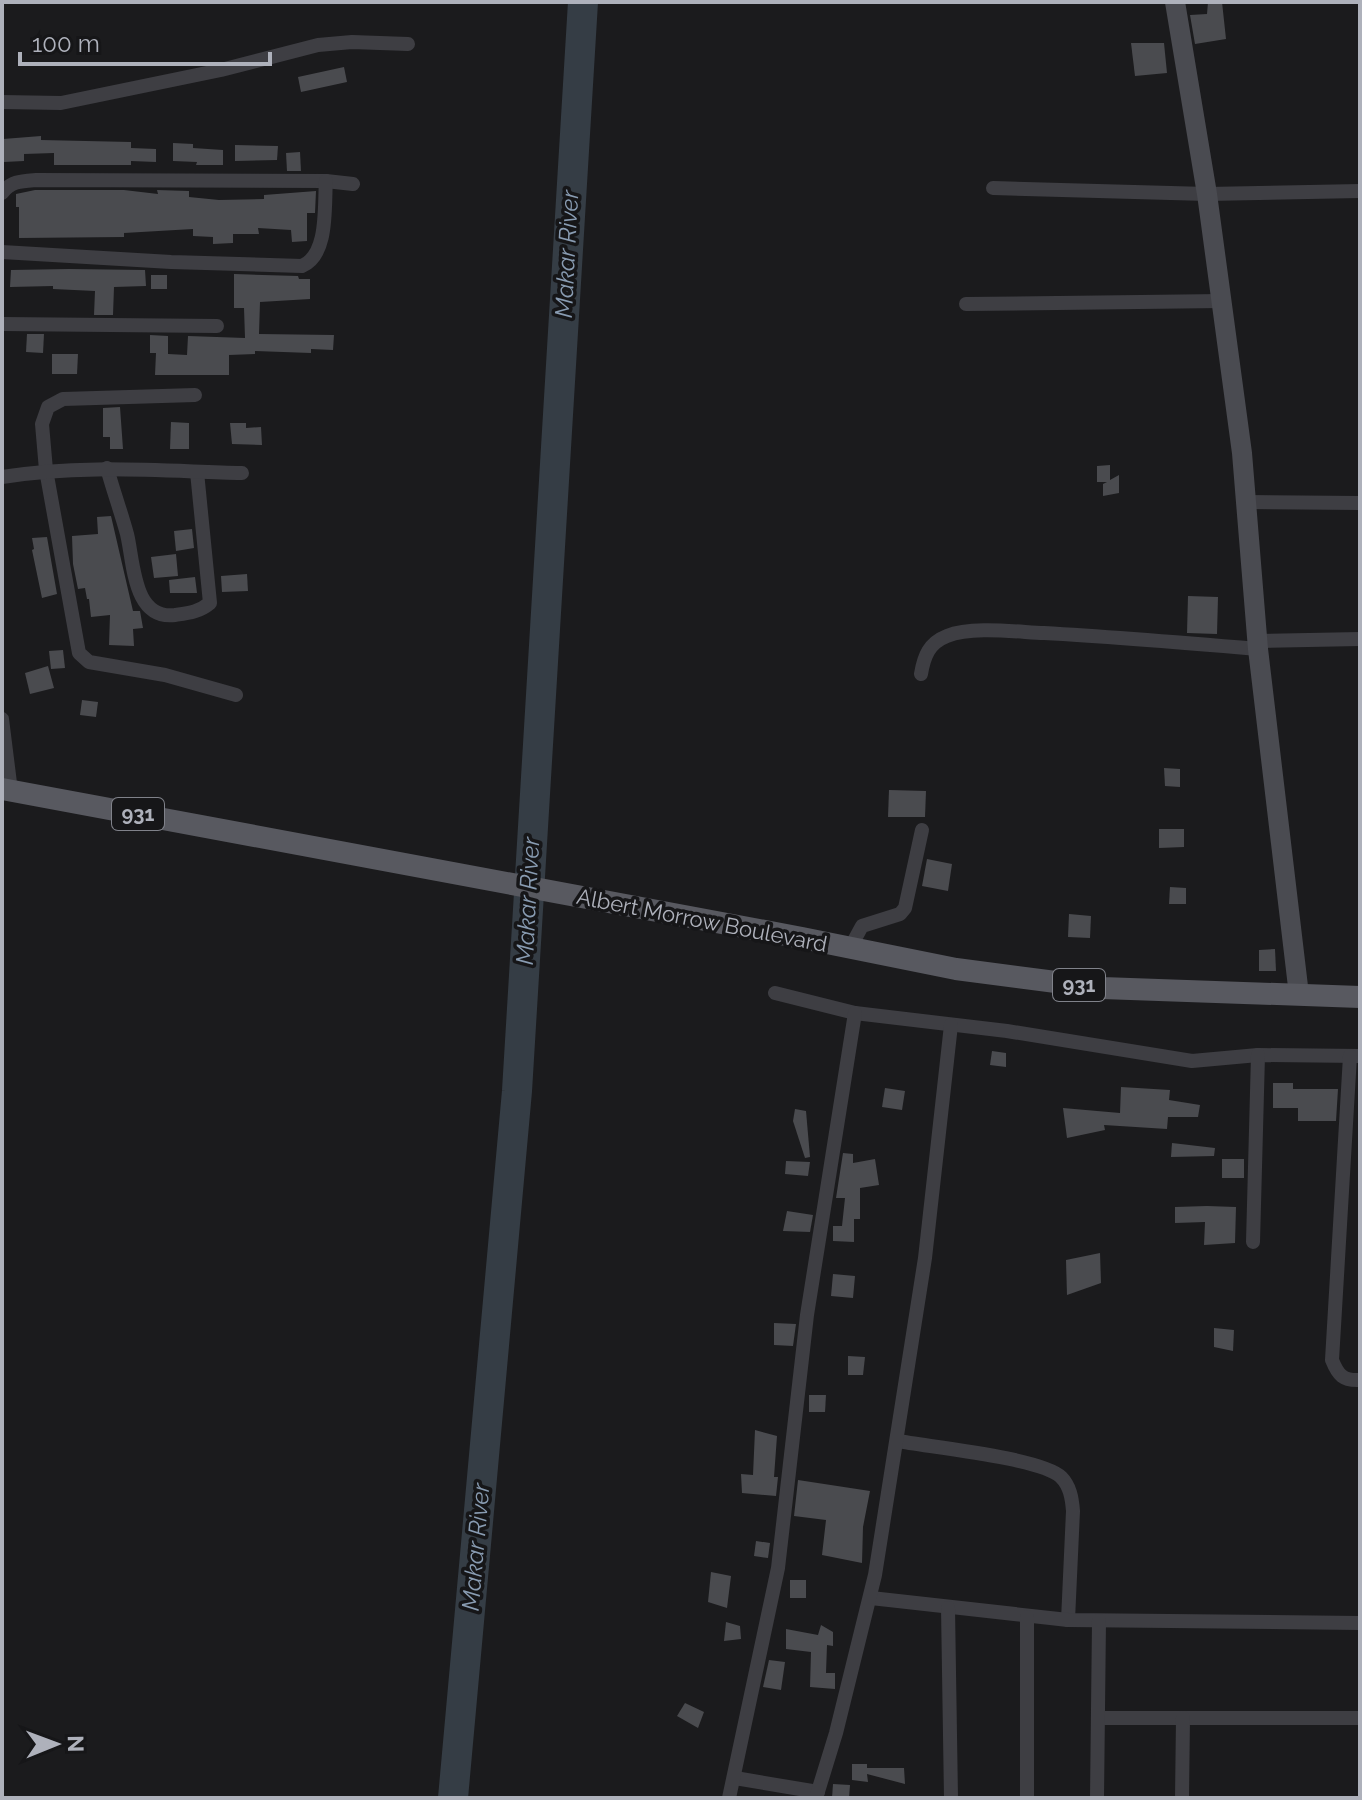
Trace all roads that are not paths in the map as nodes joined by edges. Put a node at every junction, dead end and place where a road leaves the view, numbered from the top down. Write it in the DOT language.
graph roads {
  1 [pos="1175,2"];
  2 [pos="408,44"];
  3 [pos="2,102"];
  4 [pos="326,181"];
  5 [pos="353,184"];
  6 [pos="993,188"];
  7 [pos="1360,191"];
  8 [pos="2,193"];
  9 [pos="1207,194"];
  10 [pos="2,251"];
  11 [pos="1222,301"];
  12 [pos="966,304"];
  13 [pos="2,324"];
  14 [pos="217,326"];
  15 [pos="195,395"];
  16 [pos="107,468"];
  17 [pos="46,470"];
  18 [pos="197,472"];
  19 [pos="242,473"];
  20 [pos="2,477"];
  21 [pos="1247,502"];
  22 [pos="1360,503"];
  23 [pos="1360,639"];
  24 [pos="1257,645"];
  25 [pos="921,674"];
  26 [pos="236,695"];
  27 [pos="2,719"];
  28 [pos="7,790"];
  29 [pos="922,830"];
  30 [pos="850,948"];
  31 [pos="775,993"];
  32 [pos="1299,995"];
  33 [pos="1360,997"];
  34 [pos="855,1013"];
  35 [pos="951,1025"];
  36 [pos="1258,1055"];
  37 [pos="1355,1056"];
  38 [pos="1253,1242"];
  39 [pos="1360,1380"];
  40 [pos="898,1441"];
  41 [pos="871,1598"];
  42 [pos="948,1608"];
  43 [pos="1027,1617"];
  44 [pos="1068,1620"];
  45 [pos="1099,1621"];
  46 [pos="1360,1623"];
  47 [pos="1099,1718"];
  48 [pos="1183,1718"];
  49 [pos="1360,1718"];
  50 [pos="735,1778"];
  51 [pos="817,1795"];
  52 [pos="729,1798"];
  53 [pos="951,1798"];
  54 [pos="1027,1798"];
  55 [pos="1097,1798"];
  56 [pos="1182,1798"];
  1 -- 9 [label="street"];
  2 -- 3 [label="street"];
  4 -- 5 [label="street"];
  4 -- 8 [label="street"];
  4 -- 10 [label="street"];
  6 -- 9 [label="street"];
  7 -- 9 [label="street"];
  9 -- 11 [label="street"];
  11 -- 12 [label="street"];
  11 -- 21 [label="street"];
  13 -- 14 [label="street"];
  15 -- 17 [label="street"];
  16 -- 17 [label="street"];
  16 -- 18 [label="street"];
  16 -- 18 [label="street"];
  17 -- 20 [label="street"];
  17 -- 26 [label="street"];
  18 -- 19 [label="street"];
  21 -- 22 [label="street"];
  21 -- 24 [label="street"];
  23 -- 24 [label="street"];
  24 -- 25 [label="street"];
  24 -- 32 [label="street"];
  27 -- 28 [label="street"];
  28 -- 30 [label="main road, Albert Morrow Boulevard / 931"];
  29 -- 30 [label="street"];
  30 -- 32 [label="main road, Albert Morrow Boulevard / 931"];
  31 -- 34 [label="street"];
  32 -- 33 [label="main road, Albert Morrow Boulevard / 931"];
  34 -- 35 [label="street"];
  34 -- 50 [label="street"];
  35 -- 36 [label="street"];
  35 -- 40 [label="street"];
  36 -- 37 [label="street"];
  36 -- 38 [label="street"];
  37 -- 39 [label="street"];
  40 -- 41 [label="street"];
  40 -- 44 [label="street"];
  41 -- 42 [label="street"];
  41 -- 51 [label="street"];
  42 -- 43 [label="street"];
  42 -- 53 [label="street"];
  43 -- 44 [label="street"];
  43 -- 54 [label="street"];
  44 -- 45 [label="street"];
  45 -- 46 [label="street"];
  45 -- 47 [label="street"];
  47 -- 48 [label="street"];
  47 -- 55 [label="street"];
  48 -- 49 [label="street"];
  48 -- 56 [label="street"];
  50 -- 51 [label="street"];
  50 -- 52 [label="street"];
}
